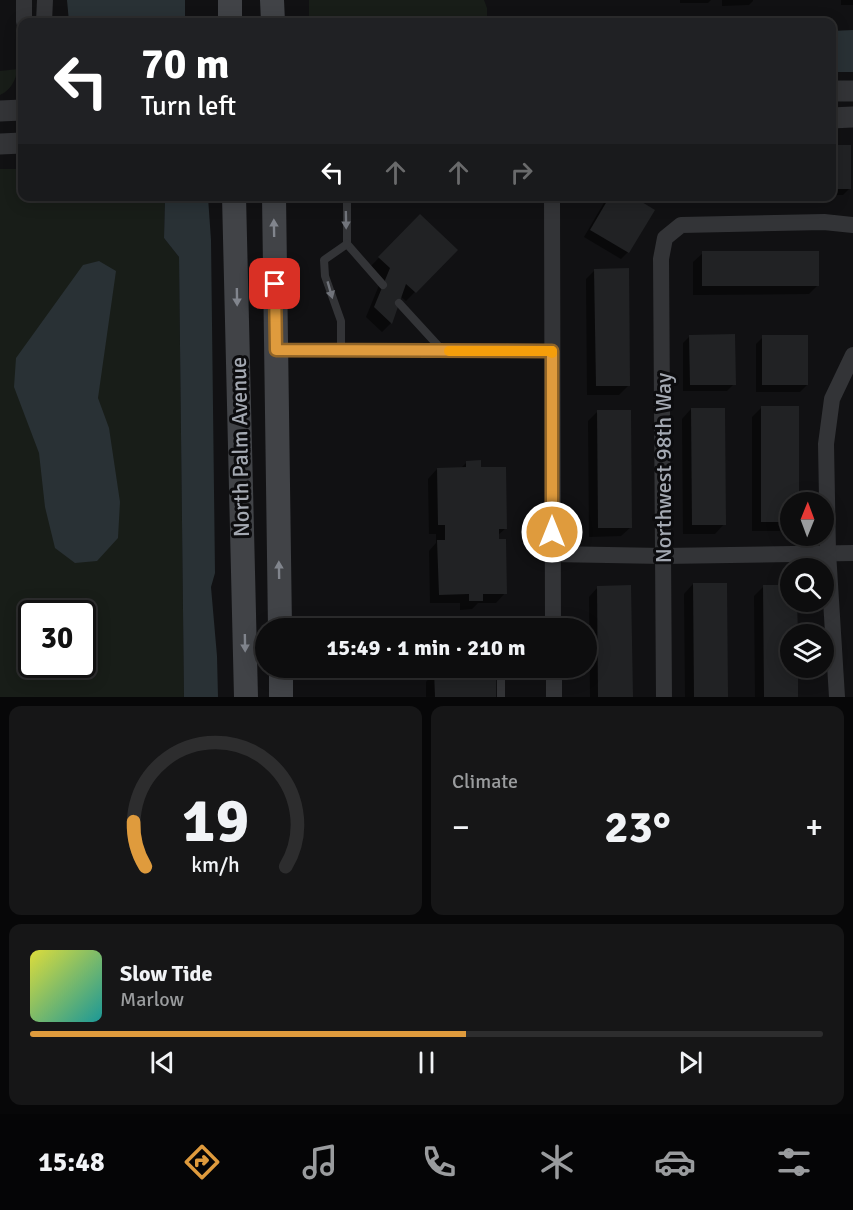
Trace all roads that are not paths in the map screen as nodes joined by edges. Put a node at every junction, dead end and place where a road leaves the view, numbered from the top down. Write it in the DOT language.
graph roads {
  1 [pos="24,0"];
  2 [pos="45,0"];
  3 [pos="230,0"];
  4 [pos="272,0"];
  5 [pos="24,18"];
  6 [pos="44,18"];
  7 [pos="230,18"];
  8 [pos="273,18"];
  9 [pos="853,91"];
  10 [pos="836,92"];
  11 [pos="18,110"];
  12 [pos="0,111"];
  13 [pos="853,117"];
  14 [pos="836,118"];
  15 [pos="18,143"];
  16 [pos="0,144"];
  17 [pos="234,201"];
  18 [pos="274,201"];
  19 [pos="347,201"];
  20 [pos="552,201"];
  21 [pos="853,225"];
  22 [pos="346,244"];
  23 [pos="383,285"];
  24 [pos="399,303"];
  25 [pos="276,350"];
  26 [pos="341,350"];
  27 [pos="443,351"];
  28 [pos="552,351"];
  29 [pos="853,355"];
  30 [pos="828,552"];
  31 [pos="853,553"];
  32 [pos="552,554"];
  33 [pos="663,556"];
  34 [pos="280,618"];
  35 [pos="553,618"];
  36 [pos="281,678"];
  37 [pos="501,678"];
  38 [pos="554,678"];
  39 [pos="246,697"];
  40 [pos="281,697"];
  41 [pos="501,697"];
  42 [pos="554,697"];
  43 [pos="664,697"];
  44 [pos="837,697"];
  1 -- 5 [label="street"];
  2 -- 6 [label="street"];
  3 -- 7 [label="main road"];
  4 -- 8 [label="main road"];
  9 -- 10 [label="street"];
  11 -- 12 [label="street"];
  13 -- 14 [label="street"];
  15 -- 16 [label="street"];
  17 -- 39 [label="main road, North Palm Avenue, one-way"];
  25 -- 18 [label="main road, North Palm Avenue, one-way"];
  19 -- 22 [label="lane, one-way"];
  20 -- 28 [label="street"];
  21 -- 33 [label="street, Northwest 98th Way"];
  22 -- 23 [label="lane"];
  22 -- 26 [label="lane, one-way"];
  24 -- 27 [label="lane"];
  25 -- 26 [label="lane"];
  34 -- 25 [label="main road, North Palm Avenue, one-way"];
  26 -- 27 [label="lane"];
  27 -- 28 [label="lane"];
  28 -- 32 [label="street"];
  29 -- 30 [label="street"];
  30 -- 31 [label="street"];
  30 -- 33 [label="street"];
  30 -- 44 [label="street"];
  32 -- 33 [label="street"];
  32 -- 35 [label="street"];
  33 -- 43 [label="street, Northwest 98th Way"];
  36 -- 40 [label="main road"];
  37 -- 41 [label="lane"];
  38 -- 42 [label="street"];
}
